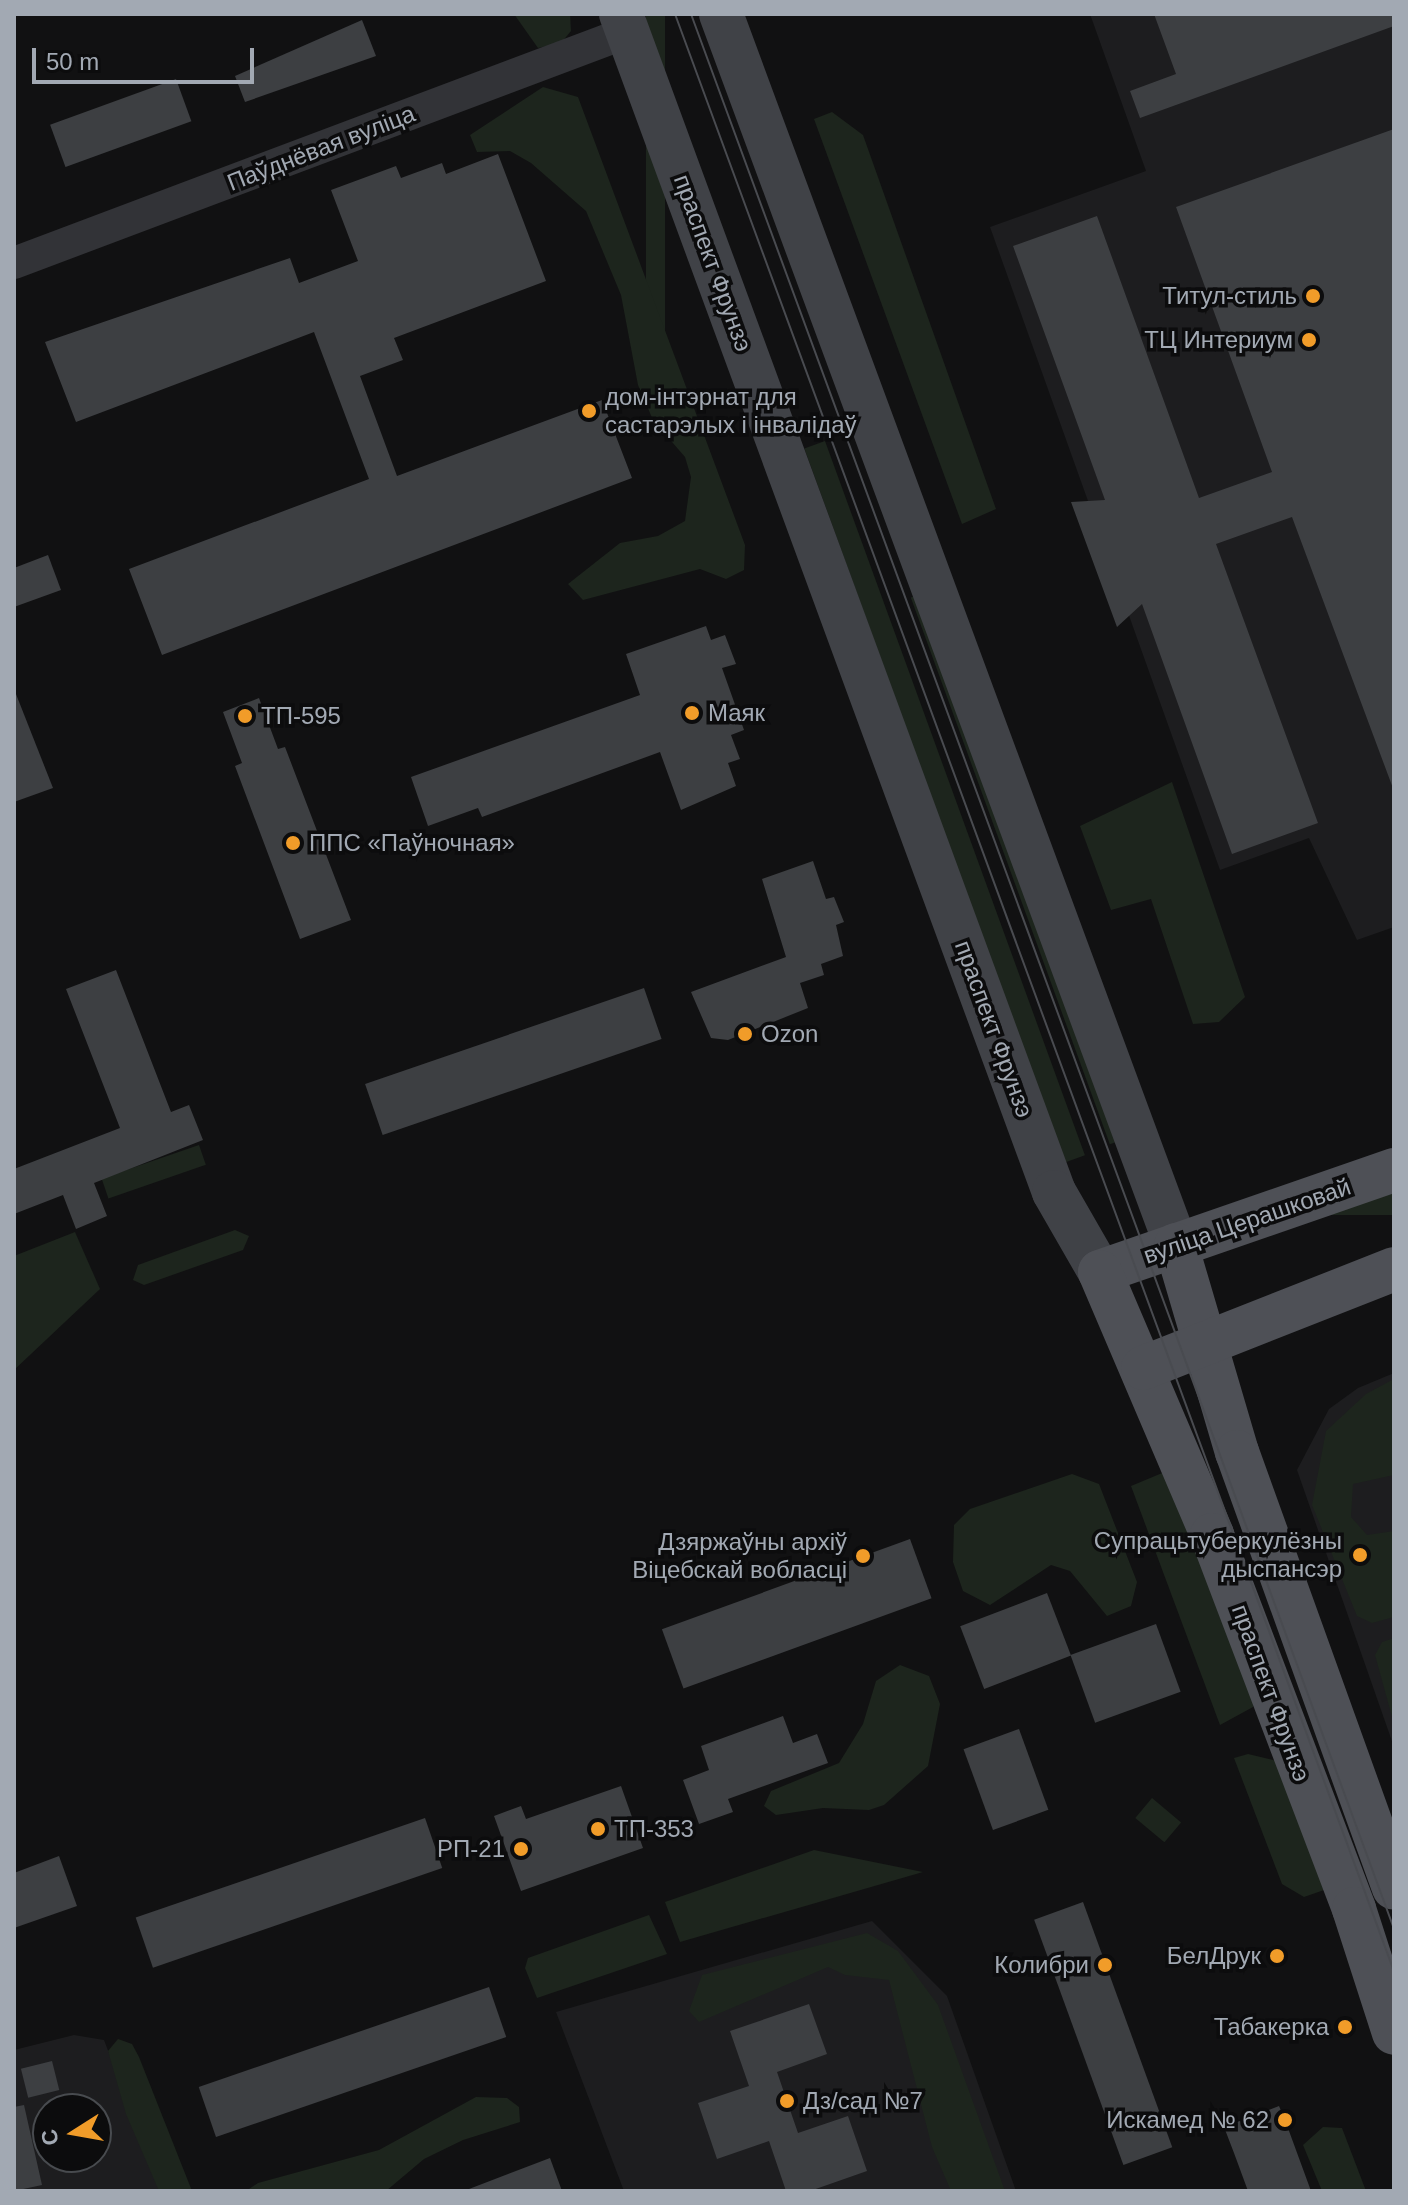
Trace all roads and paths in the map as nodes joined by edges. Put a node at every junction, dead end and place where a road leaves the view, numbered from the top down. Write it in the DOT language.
graph roads {
  1 [pos="721,14"];
  2 [pos="624,23"];
  3 [pos="14,263"];
  4 [pos="1394,1170"];
  5 [pos="1176,1245"];
  6 [pos="1394,1269"];
  7 [pos="1100,1272"];
  8 [pos="1206,1346"];
  9 [pos="1143,1368"];
  10 [pos="1394,1888"];
  11 [pos="1394,2033"];
  1 -- 5 [label="main road, праспект Фрунзэ"];
  2 -- 3 [label="street, Паўднёвая вуліца"];
  2 -- 7 [label="main road, праспект Фрунзэ"];
  4 -- 5 [label="main road, вуліца Церашковай"];
  5 -- 7 [label="main road, вуліца Церашковай"];
  5 -- 8 [label="main road, праспект Фрунзэ"];
  6 -- 8 [label="main road"];
  7 -- 9 [label="main road, праспект Фрунзэ"];
  8 -- 9 [label="main road"];
  8 -- 10 [label="main road, праспект Фрунзэ"];
  9 -- 11 [label="main road, праспект Фрунзэ"];
}
